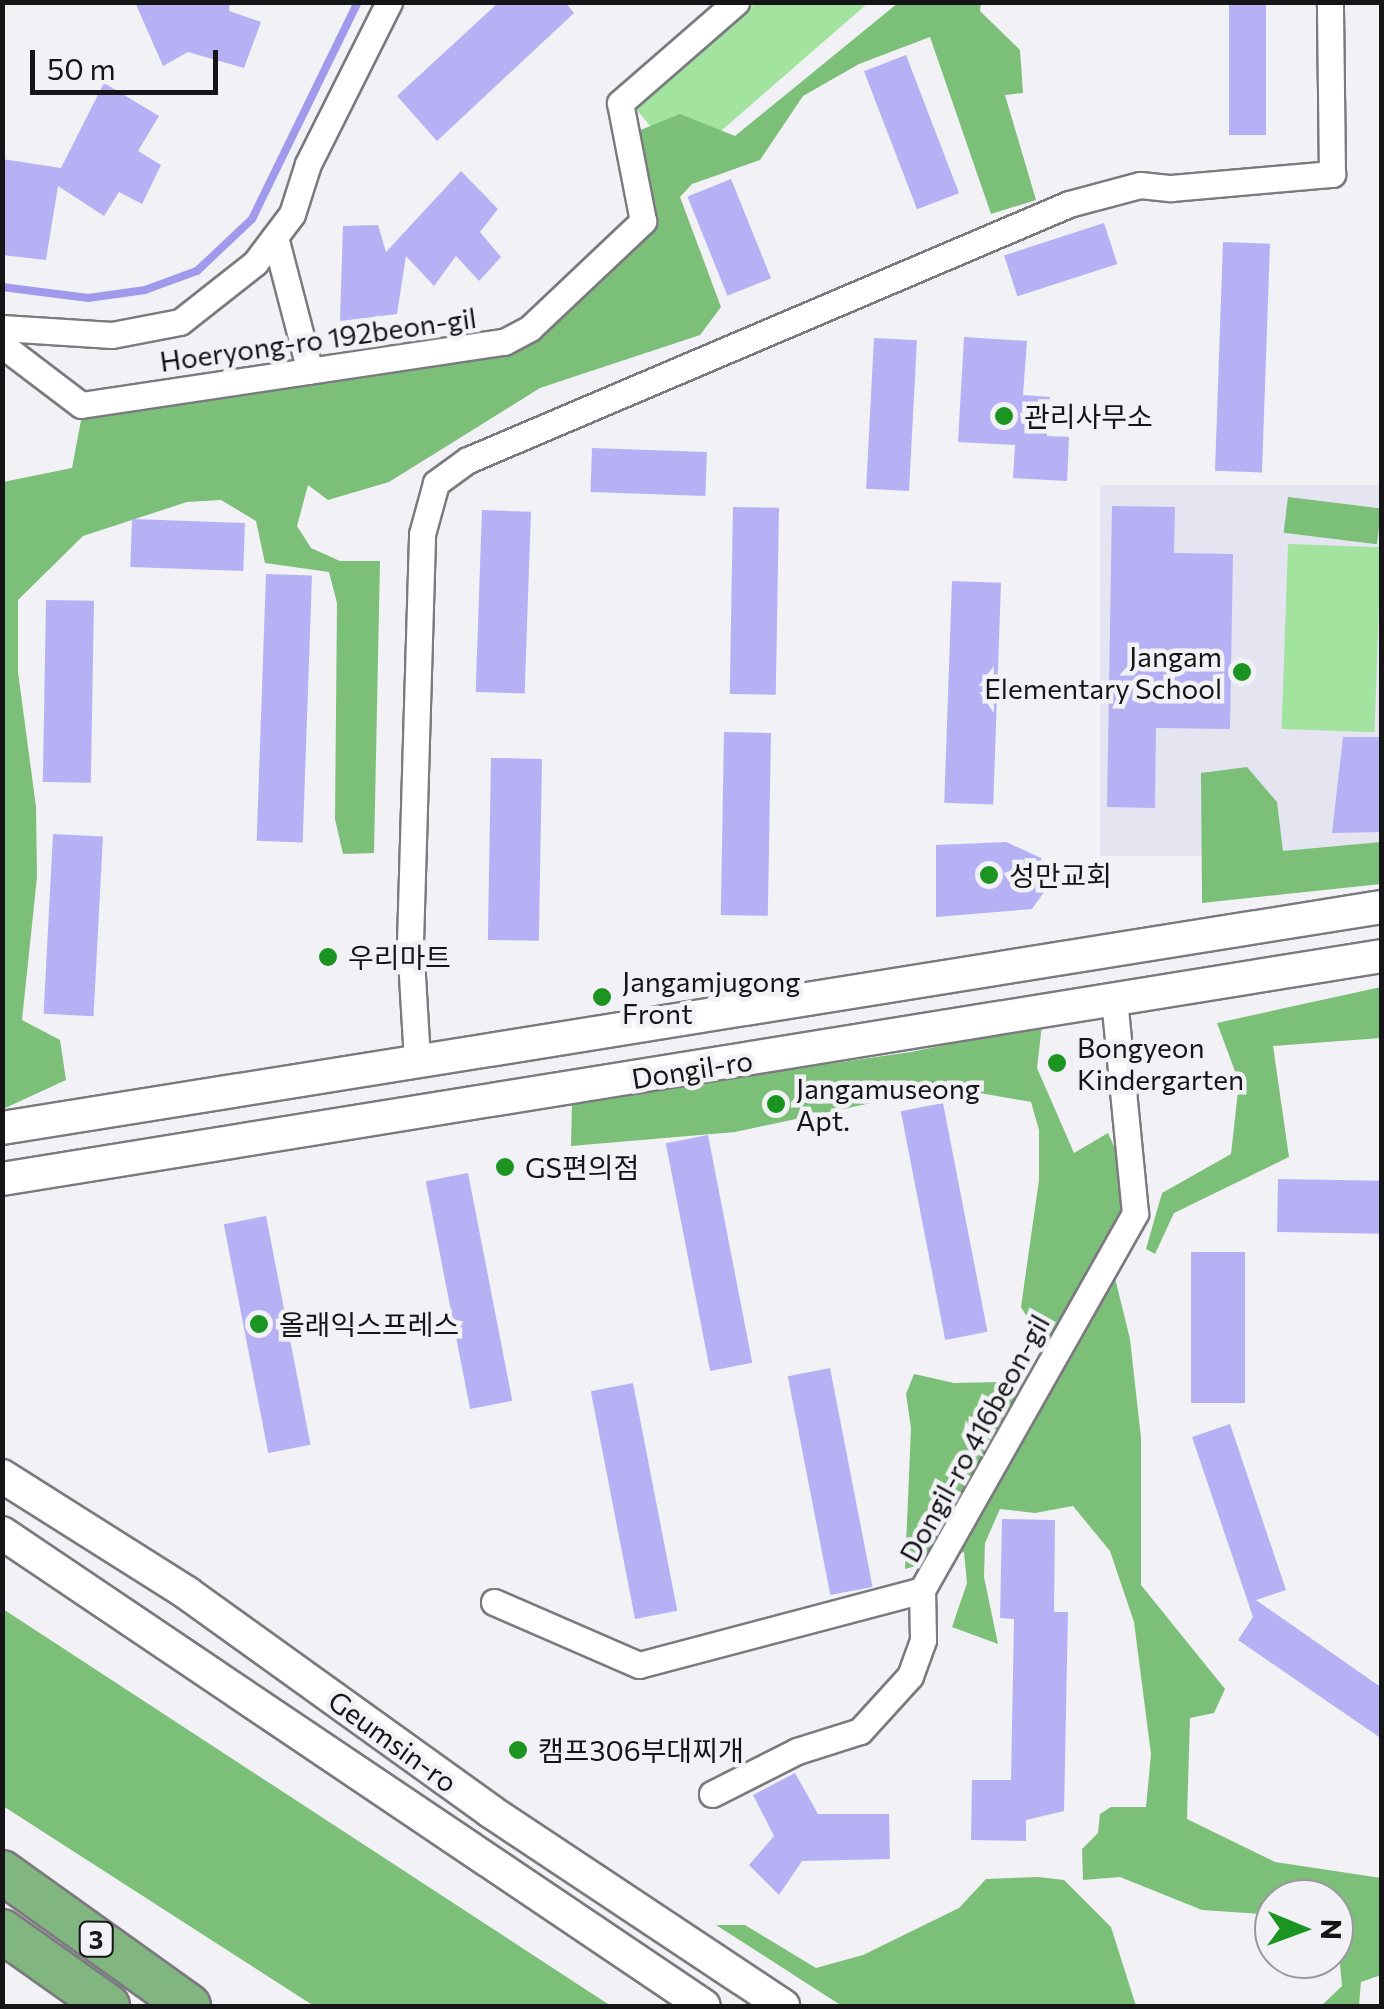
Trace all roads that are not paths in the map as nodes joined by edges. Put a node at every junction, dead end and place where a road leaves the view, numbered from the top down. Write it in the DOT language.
graph roads {
  1 [pos="389,2"];
  2 [pos="736,2"];
  3 [pos="1330,2"];
  4 [pos="275,237"];
  5 [pos="2,328"];
  6 [pos="2,345"];
  7 [pos="310,371"];
  8 [pos="1382,907"];
  9 [pos="1382,956"];
  10 [pos="1114,1000"];
  11 [pos="417,1060"];
  12 [pos="2,1128"];
  13 [pos="2,1179"];
  14 [pos="2,1476"];
  15 [pos="2,1533"];
  16 [pos="922,1590"];
  17 [pos="494,1602"];
  18 [pos="712,1794"];
  19 [pos="2,1872"];
  20 [pos="2,1907"];
  21 [pos="2,1931"];
  22 [pos="2,1967"];
  23 [pos="58,2006"];
  24 [pos="108,2006"];
  25 [pos="142,2006"];
  26 [pos="189,2006"];
  27 [pos="704,2006"];
  28 [pos="782,2006"];
  1 -- 4 [label="street"];
  2 -- 7 [label="street, Hoeryong-ro 192beon-gil"];
  3 -- 11 [label="street"];
  4 -- 5 [label="street"];
  4 -- 7 [label="street"];
  6 -- 7 [label="street, Hoeryong-ro 192beon-gil"];
  8 -- 11 [label="street, Dongil-ro"];
  9 -- 10 [label="street, Dongil-ro"];
  10 -- 13 [label="street, Dongil-ro"];
  10 -- 16 [label="street, Dongil-ro 416beon-gil"];
  11 -- 12 [label="street, Dongil-ro"];
  14 -- 28 [label="street, Geumsin-ro"];
  15 -- 27 [label="street, Geumsin-ro"];
  16 -- 17 [label="street, Dongil-ro 416beon-gil"];
  16 -- 18 [label="street"];
  19 -- 26 [label="highway, 3"];
  20 -- 25 [label="highway"];
  21 -- 24 [label="highway"];
  22 -- 23 [label="highway"];
}
